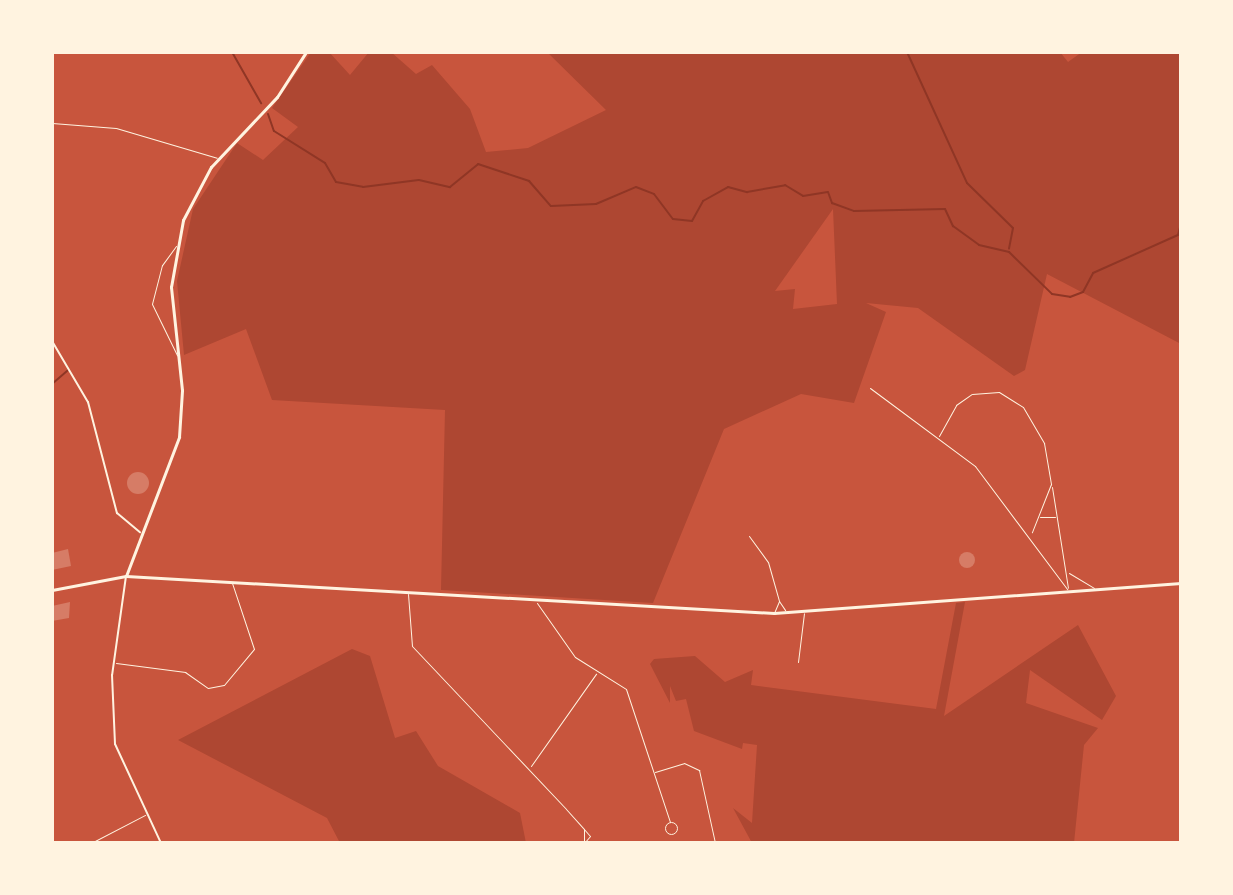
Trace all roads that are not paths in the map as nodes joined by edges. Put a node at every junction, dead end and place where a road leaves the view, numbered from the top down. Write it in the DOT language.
graph roads {
  1 [pos="306,52"];
  2 [pos="52,123"];
  3 [pos="218,158"];
  4 [pos="176,246"];
  5 [pos="52,341"];
  6 [pos="178,357"];
  7 [pos="870,388"];
  8 [pos="938,438"];
  9 [pos="1051,484"];
  10 [pos="1039,517"];
  11 [pos="1058,517"];
  12 [pos="141,533"];
  13 [pos="1031,534"];
  14 [pos="749,536"];
  15 [pos="1066,569"];
  16 [pos="1057,570"];
  17 [pos="126,576"];
  18 [pos="232,581"];
  19 [pos="1181,583"];
  20 [pos="1096,589"];
  21 [pos="52,590"];
  22 [pos="1069,591"];
  23 [pos="408,592"];
  24 [pos="536,599"];
  25 [pos="779,601"];
  26 [pos="804,611"];
  27 [pos="785,612"];
  28 [pos="774,613"];
  29 [pos="798,662"];
  30 [pos="114,663"];
  31 [pos="596,674"];
  32 [pos="529,769"];
  33 [pos="653,773"];
  34 [pos="145,815"];
  35 [pos="670,822"];
  36 [pos="584,829"];
  37 [pos="91,843"];
  38 [pos="161,843"];
  39 [pos="715,843"];
  1 -- 3 [label="main road"];
  2 -- 3 [label="street"];
  3 -- 4 [label="main road"];
  4 -- 6 [label="main road"];
  4 -- 6 [label="street"];
  5 -- 12 [label="main road"];
  6 -- 12 [label="main road"];
  7 -- 8 [label="street"];
  8 -- 9 [label="street"];
  8 -- 13 [label="street"];
  9 -- 10 [label="street"];
  9 -- 11 [label="street"];
  10 -- 11 [label="street"];
  10 -- 13 [label="street"];
  11 -- 15 [label="street"];
  12 -- 17 [label="main road"];
  13 -- 16 [label="street"];
  14 -- 25 [label="street"];
  15 -- 16 [label="street"];
  15 -- 20 [label="street"];
  15 -- 22 [label="street"];
  16 -- 22 [label="street"];
  17 -- 18 [label="main road"];
  17 -- 21 [label="main road"];
  17 -- 30 [label="main road"];
  18 -- 23 [label="main road"];
  18 -- 30 [label="street"];
  19 -- 20 [label="main road"];
  20 -- 22 [label="main road"];
  22 -- 26 [label="main road"];
  23 -- 24 [label="main road"];
  23 -- 32 [label="street"];
  24 -- 28 [label="main road"];
  24 -- 31 [label="street"];
  25 -- 27 [label="street"];
  25 -- 28 [label="street"];
  26 -- 27 [label="main road"];
  26 -- 29 [label="street"];
  27 -- 28 [label="main road"];
  30 -- 34 [label="main road"];
  31 -- 32 [label="street"];
  31 -- 33 [label="street"];
  32 -- 36 [label="street"];
  33 -- 35 [label="street"];
  33 -- 39 [label="street"];
  34 -- 37 [label="street"];
  34 -- 38 [label="main road"];
}
